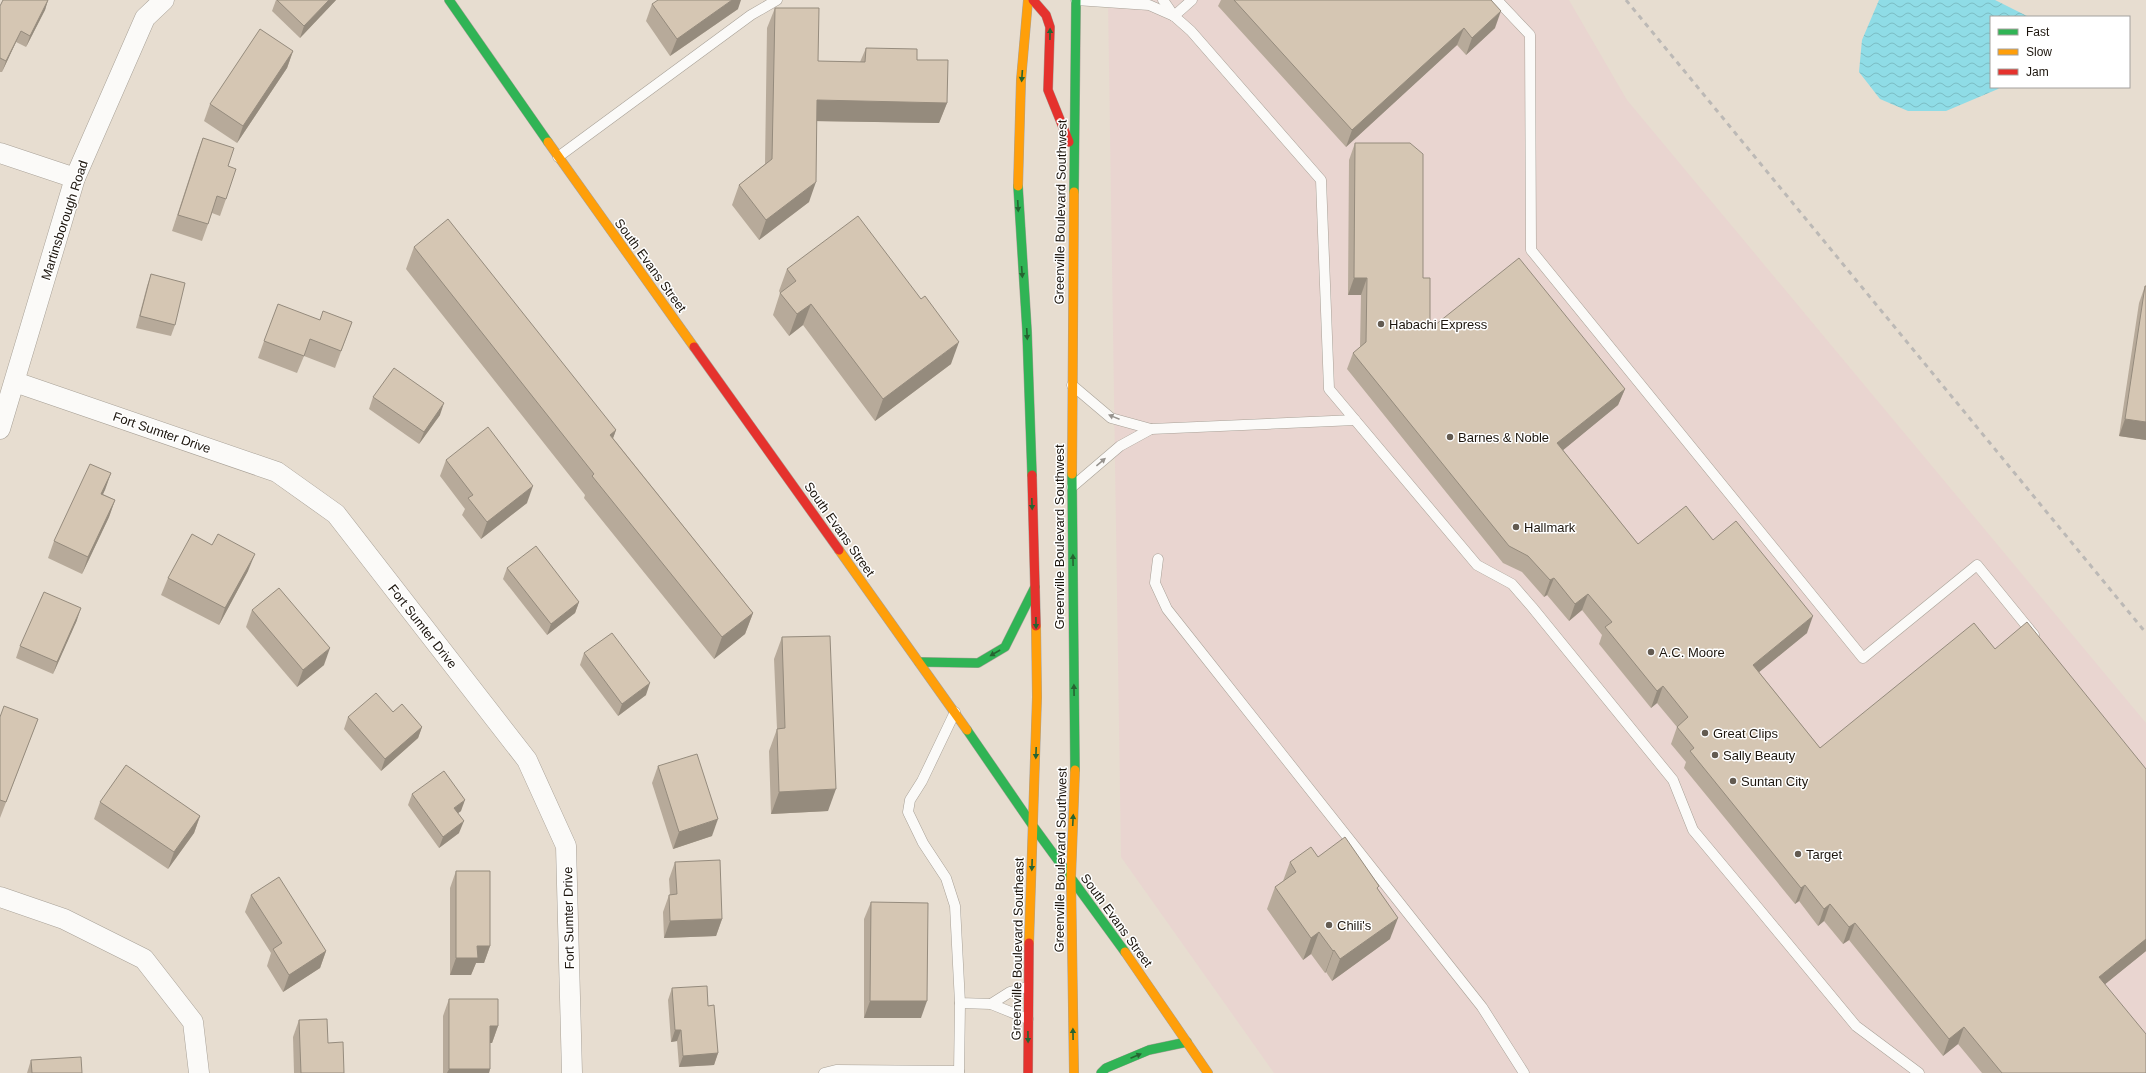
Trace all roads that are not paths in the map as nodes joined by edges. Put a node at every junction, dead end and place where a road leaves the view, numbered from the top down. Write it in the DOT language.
graph roads {
  1 [pos="164,0"];
  2 [pos="449,0"];
  3 [pos="777,0"];
  4 [pos="1028,0"];
  5 [pos="1033,0"];
  6 [pos="1076,0"];
  7 [pos="1163,0"];
  8 [pos="1192,0"];
  9 [pos="1497,0"];
  10 [pos="1174,16"];
  11 [pos="1074,152"];
  12 [pos="0,153"];
  13 [pos="558,157"];
  14 [pos="75,178"];
  15 [pos="15,382"];
  16 [pos="1072,384"];
  17 [pos="1354,420"];
  18 [pos="0,429"];
  19 [pos="1151,429"];
  20 [pos="1072,488"];
  21 [pos="1158,559"];
  22 [pos="1036,584"];
  23 [pos="2042,644"];
  24 [pos="919,662"];
  25 [pos="955,712"];
  26 [pos="1033,826"];
  27 [pos="1070,877"];
  28 [pos="0,897"];
  29 [pos="1027,986"];
  30 [pos="960,1003"];
  31 [pos="991,1004"];
  32 [pos="1028,1019"];
  33 [pos="1187,1042"];
  34 [pos="958,1072"];
  35 [pos="199,1073"];
  36 [pos="572,1073"];
  37 [pos="824,1073"];
  38 [pos="1028,1073"];
  39 [pos="1074,1073"];
  40 [pos="1101,1073"];
  41 [pos="1208,1073"];
  42 [pos="1524,1073"];
  43 [pos="1919,1073"];
  1 -- 14 [label="street, Martinsborough Road"];
  2 -- 13 [label="main road, South Evans Street"];
  3 -- 13 [label="lane"];
  4 -- 22 [label="main road, Greenville Boulevard Southwest, one-way"];
  11 -- 5 [label="main road, one-way"];
  6 -- 10 [label="lane"];
  6 -- 11 [label="main road, Greenville Boulevard Southwest"];
  7 -- 10 [label="lane"];
  8 -- 10 [label="lane"];
  9 -- 23 [label="lane"];
  10 -- 17 [label="lane"];
  11 -- 16 [label="main road, Greenville Boulevard Southwest"];
  12 -- 14 [label="street"];
  13 -- 24 [label="main road, South Evans Street"];
  14 -- 15 [label="street, Martinsborough Road"];
  15 -- 18 [label="street, Martinsborough Road"];
  15 -- 36 [label="street, Fort Sumter Drive"];
  19 -- 16 [label="lane, one-way"];
  16 -- 20 [label="main road, Greenville Boulevard Southwest"];
  17 -- 19 [label="lane"];
  17 -- 43 [label="lane"];
  20 -- 19 [label="lane, one-way"];
  27 -- 20 [label="main road, Greenville Boulevard Southwest, one-way"];
  21 -- 42 [label="lane"];
  22 -- 24 [label="main road, one-way"];
  22 -- 26 [label="main road, Greenville Boulevard Southwest, one-way"];
  24 -- 25 [label="main road, South Evans Street"];
  25 -- 26 [label="main road, South Evans Street"];
  25 -- 30 [label="lane"];
  26 -- 27 [label="main road, South Evans Street"];
  26 -- 29 [label="main road, Greenville Boulevard Southeast, one-way"];
  27 -- 33 [label="main road, South Evans Street"];
  39 -- 27 [label="main road, Greenville Boulevard Southwest, one-way"];
  28 -- 35 [label="street"];
  29 -- 31 [label="lane"];
  29 -- 32 [label="main road, Greenville Boulevard Southeast"];
  30 -- 31 [label="lane"];
  30 -- 34 [label="lane"];
  31 -- 32 [label="lane"];
  32 -- 38 [label="main road, Greenville Boulevard Southeast, one-way"];
  40 -- 33 [label="main road, one-way"];
  33 -- 41 [label="main road, South Evans Street"];
  34 -- 37 [label="lane"];
}
